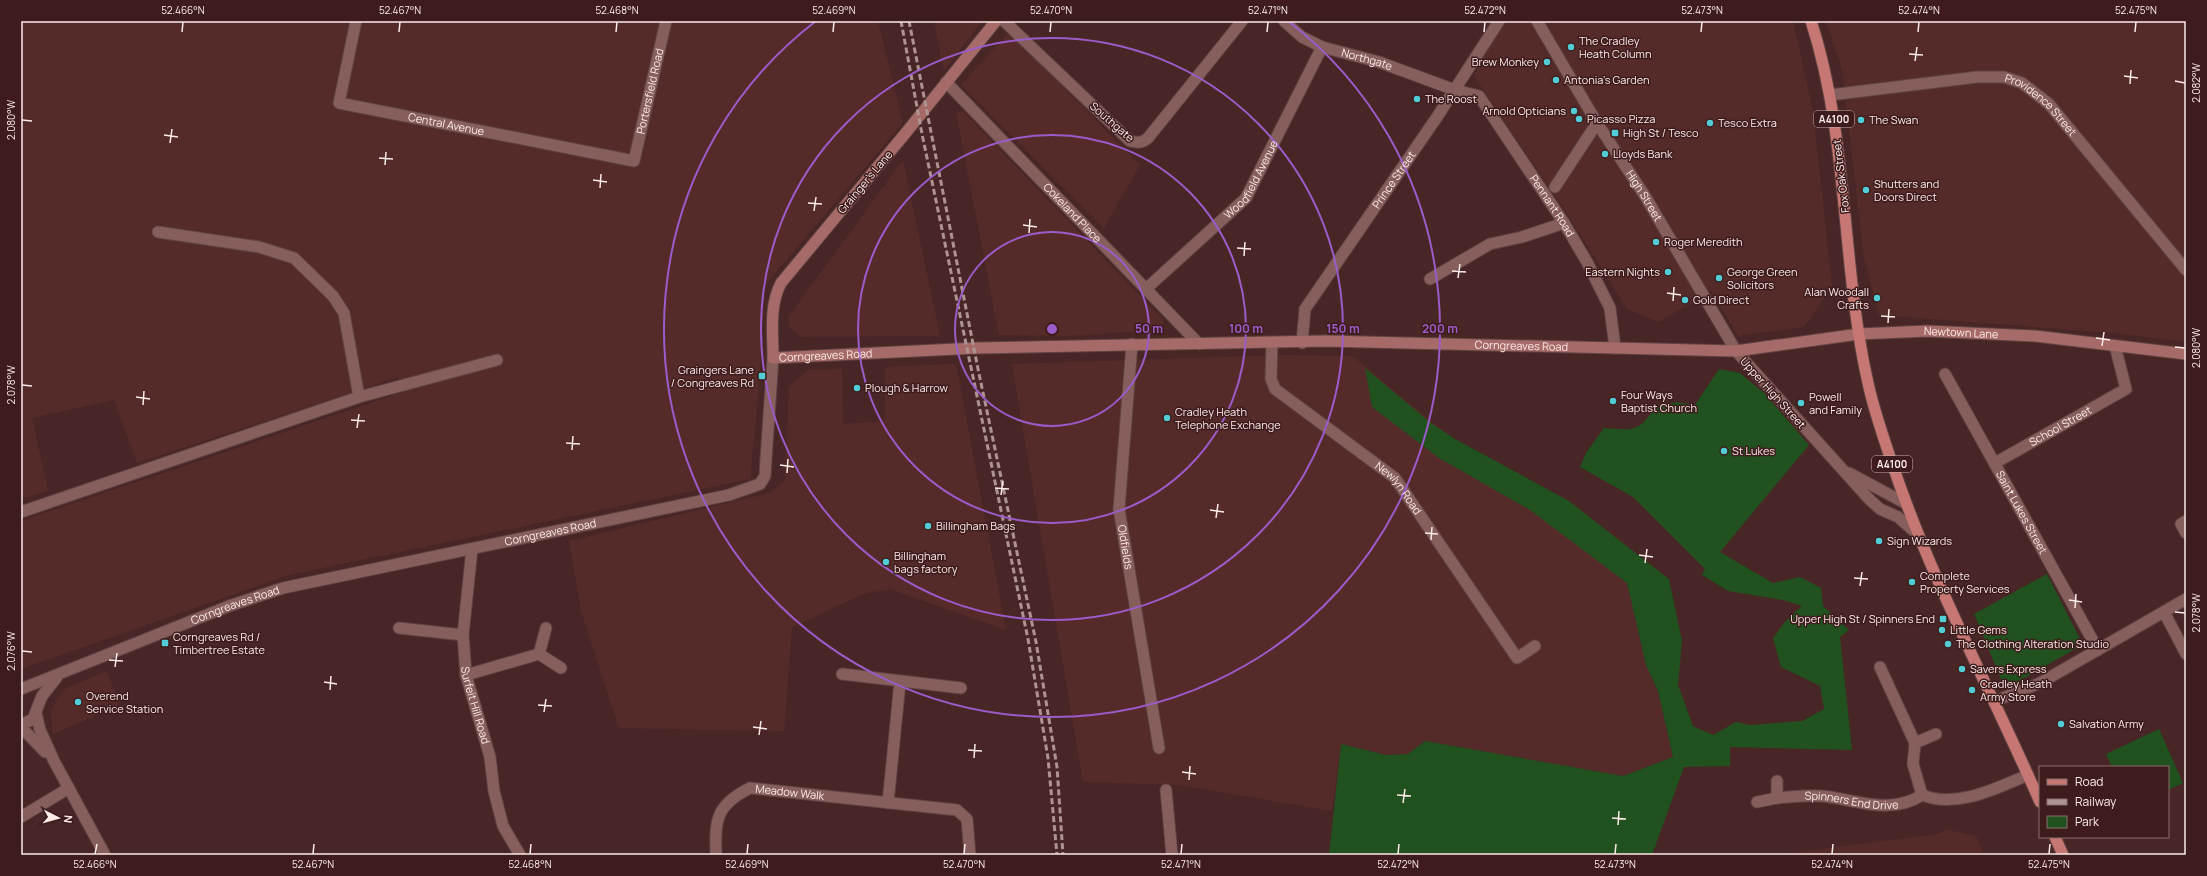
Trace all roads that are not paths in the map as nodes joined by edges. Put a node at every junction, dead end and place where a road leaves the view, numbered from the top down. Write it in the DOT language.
graph roads {
  1 [pos="356,21"];
  2 [pos="666,21"];
  3 [pos="996,21"];
  4 [pos="1004,21"];
  5 [pos="1242,21"];
  6 [pos="1284,21"];
  7 [pos="1499,21"];
  8 [pos="1537,21"];
  9 [pos="1811,21"];
  10 [pos="1322,47"];
  11 [pos="946,82"];
  12 [pos="1455,90"];
  13 [pos="1830,95"];
  14 [pos="1597,122"];
  15 [pos="634,162"];
  16 [pos="1555,187"];
  17 [pos="1564,223"];
  18 [pos="158,232"];
  19 [pos="2186,270"];
  20 [pos="1430,279"];
  21 [pos="1147,288"];
  22 [pos="1859,334"];
  23 [pos="1272,343"];
  24 [pos="1302,343"];
  25 [pos="1132,344"];
  26 [pos="1199,344"];
  27 [pos="2115,346"];
  28 [pos="1615,348"];
  29 [pos="1736,351"];
  30 [pos="2186,354"];
  31 [pos="772,358"];
  32 [pos="497,360"];
  33 [pos="1945,374"];
  34 [pos="359,397"];
  35 [pos="1995,463"];
  36 [pos="1906,503"];
  37 [pos="21,512"];
  38 [pos="2186,521"];
  39 [pos="2186,533"];
  40 [pos="1917,534"];
  41 [pos="472,549"];
  42 [pos="2186,599"];
  43 [pos="2164,612"];
  44 [pos="399,628"];
  45 [pos="546,628"];
  46 [pos="463,635"];
  47 [pos="1535,646"];
  48 [pos="2098,650"];
  49 [pos="539,654"];
  50 [pos="2186,654"];
  51 [pos="1880,667"];
  52 [pos="561,668"];
  53 [pos="842,674"];
  54 [pos="58,675"];
  55 [pos="466,675"];
  56 [pos="900,682"];
  57 [pos="961,688"];
  58 [pos="21,690"];
  59 [pos="1995,701"];
  60 [pos="37,710"];
  61 [pos="21,726"];
  62 [pos="1936,734"];
  63 [pos="1915,743"];
  64 [pos="1159,748"];
  65 [pos="54,761"];
  66 [pos="2028,774"];
  67 [pos="1777,781"];
  68 [pos="69,788"];
  69 [pos="1166,790"];
  70 [pos="1922,796"];
  71 [pos="1778,798"];
  72 [pos="2039,800"];
  73 [pos="1757,802"];
  74 [pos="888,803"];
  75 [pos="21,817"];
  76 [pos="2055,838"];
  77 [pos="105,855"];
  78 [pos="520,855"];
  79 [pos="716,855"];
  80 [pos="970,855"];
  81 [pos="1172,855"];
  82 [pos="2063,855"];
  1 -- 15 [label="street, Central Avenue"];
  2 -- 15 [label="street, Portersfield Road"];
  3 -- 11 [label="main road, Grainger's Lane"];
  4 -- 5 [label="street, Southgate"];
  6 -- 10 [label="street, Northgate"];
  7 -- 12 [label="street, Prince Street"];
  8 -- 14 [label="street, High Street"];
  9 -- 13 [label="main road, Fox Oak Street / A4100"];
  10 -- 12 [label="street, Northgate"];
  10 -- 21 [label="street, Woodfield Avenue"];
  11 -- 21 [label="street, Cokeland Place"];
  11 -- 31 [label="main road, Grainger's Lane"];
  12 -- 17 [label="street, Pennant Road"];
  12 -- 24 [label="street, Prince Street"];
  13 -- 19 [label="street, Providence Street"];
  13 -- 22 [label="main road, Fox Oak Street / A4100"];
  14 -- 16 [label="street"];
  14 -- 29 [label="street, High Street"];
  17 -- 20 [label="street"];
  17 -- 28 [label="street, Pennant Road"];
  18 -- 34 [label="street"];
  21 -- 26 [label="street, Cokeland Place"];
  22 -- 27 [label="main road, Newtown Lane"];
  22 -- 29 [label="main road, Newtown Lane"];
  22 -- 36 [label="main road, Upper High Street / A4100"];
  23 -- 24 [label="main road, Corngreaves Road"];
  23 -- 26 [label="main road, Corngreaves Road"];
  23 -- 47 [label="street, Newlyn Road"];
  24 -- 28 [label="main road, Corngreaves Road"];
  25 -- 26 [label="main road, Corngreaves Road"];
  25 -- 31 [label="main road, Corngreaves Road"];
  25 -- 64 [label="street, Oldfields"];
  27 -- 30 [label="main road, Newtown Lane"];
  27 -- 35 [label="street, School Street"];
  28 -- 29 [label="main road, Corngreaves Road"];
  29 -- 36 [label="street, Upper High Street"];
  29 -- 40 [label="street, Upper High Street"];
  31 -- 41 [label="street, Corngreaves Road"];
  32 -- 34 [label="street"];
  33 -- 35 [label="street, Saint Lukes Street"];
  34 -- 37 [label="street"];
  35 -- 48 [label="street, Saint Lukes Street"];
  36 -- 40 [label="main road, Upper High Street / A4100"];
  38 -- 39 [label="street"];
  40 -- 59 [label="main road, Upper High Street / A4100"];
  41 -- 46 [label="street, Surfeit Hill Road"];
  41 -- 54 [label="street, Corngreaves Road"];
  42 -- 43 [label="street"];
  43 -- 48 [label="street"];
  43 -- 50 [label="street"];
  44 -- 46 [label="street"];
  45 -- 49 [label="street"];
  46 -- 55 [label="street, Surfeit Hill Road"];
  48 -- 59 [label="street"];
  49 -- 52 [label="street"];
  49 -- 55 [label="street"];
  51 -- 63 [label="street"];
  53 -- 56 [label="street"];
  54 -- 58 [label="street, Corngreaves Road"];
  54 -- 60 [label="street"];
  55 -- 78 [label="street, Surfeit Hill Road"];
  56 -- 57 [label="street"];
  56 -- 74 [label="street"];
  58 -- 60 [label="street, Corngreaves Road"];
  59 -- 66 [label="main road, Upper High Street / A4100"];
  60 -- 61 [label="street"];
  60 -- 65 [label="street"];
  61 -- 65 [label="street"];
  62 -- 63 [label="street"];
  63 -- 70 [label="street"];
  65 -- 68 [label="street"];
  66 -- 70 [label="street"];
  66 -- 72 [label="main road, Upper High Street / A4100"];
  67 -- 71 [label="street"];
  68 -- 75 [label="street"];
  68 -- 77 [label="street"];
  69 -- 81 [label="street"];
  70 -- 71 [label="street, Spinners End Drive"];
  71 -- 73 [label="street, Spinners End Drive"];
  74 -- 79 [label="street, Meadow Walk"];
  74 -- 80 [label="street, Meadow Walk"];
  76 -- 82 [label="main road"];
}
